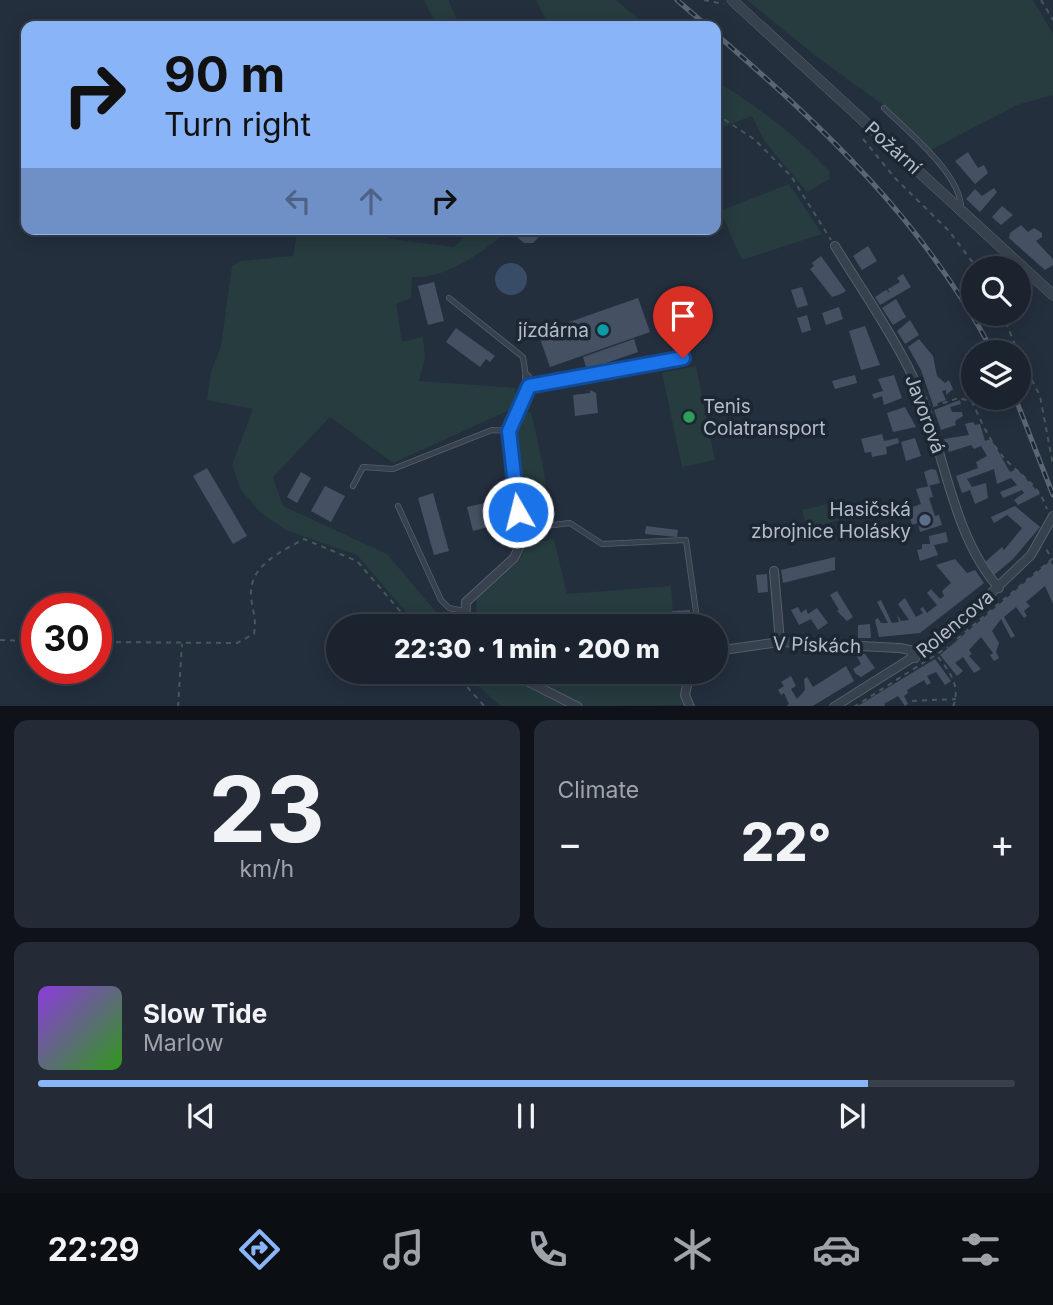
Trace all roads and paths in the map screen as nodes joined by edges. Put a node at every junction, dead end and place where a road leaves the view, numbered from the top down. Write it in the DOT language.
graph roads {
  1 [pos="704,0"];
  2 [pos="1041,0"];
  3 [pos="730,2"];
  4 [pos="1053,20"];
  5 [pos="884,108"];
  6 [pos="721,117"];
  7 [pos="863,139"];
  8 [pos="962,211"];
  9 [pos="835,246"];
  10 [pos="968,256"];
  11 [pos="1053,295"];
  12 [pos="449,298"];
  13 [pos="683,358"];
  14 [pos="1031,377"];
  15 [pos="528,382"];
  16 [pos="924,409"];
  17 [pos="509,431"];
  18 [pos="1053,465"];
  19 [pos="353,486"];
  20 [pos="398,506"];
  21 [pos="1052,518"];
  22 [pos="520,529"];
  23 [pos="774,571"];
  24 [pos="999,588"];
  25 [pos="464,611"];
  26 [pos="403,614"];
  27 [pos="464,614"];
  28 [pos="696,614"];
  29 [pos="0,640"];
  30 [pos="21,641"];
  31 [pos="112,642"];
  32 [pos="780,642"];
  33 [pos="182,643"];
  34 [pos="931,648"];
  35 [pos="728,649"];
  36 [pos="915,658"];
  37 [pos="465,684"];
  38 [pos="533,684"];
  39 [pos="687,684"];
  40 [pos="956,699"];
  41 [pos="912,701"];
  42 [pos="178,706"];
  43 [pos="485,706"];
  44 [pos="578,706"];
  45 [pos="690,706"];
  46 [pos="834,706"];
  47 [pos="953,706"];
  1 -- 3 [label="path"];
  2 -- 4 [label="path"];
  3 -- 8 [label="street, Požární"];
  5 -- 8 [label="lane"];
  6 -- 9 [label="path"];
  7 -- 10 [label="path"];
  8 -- 11 [label="street, Požární"];
  9 -- 16 [label="street, Javorová"];
  12 -- 15 [label="lane"];
  13 -- 15 [label="lane"];
  14 -- 18 [label="path"];
  15 -- 17 [label="street"];
  16 -- 21 [label="path"];
  16 -- 24 [label="street, Javorová"];
  17 -- 19 [label="lane"];
  17 -- 22 [label="street"];
  20 -- 25 [label="lane"];
  21 -- 24 [label="street, Rolencova"];
  22 -- 25 [label="street"];
  22 -- 28 [label="lane"];
  23 -- 32 [label="street"];
  24 -- 34 [label="street, Rolencova"];
  25 -- 27 [label="street"];
  26 -- 33 [label="path"];
  29 -- 30 [label="path"];
  31 -- 33 [label="path"];
  32 -- 35 [label="street, V Pískách"];
  32 -- 36 [label="street, V Pískách"];
  33 -- 42 [label="path"];
  34 -- 36 [label="street, Rolencova"];
  34 -- 40 [label="path"];
  36 -- 46 [label="street, Rolencova"];
  37 -- 43 [label="path"];
  38 -- 44 [label="street"];
  39 -- 45 [label="street"];
  40 -- 41 [label="path"];
  40 -- 47 [label="path"];
}
